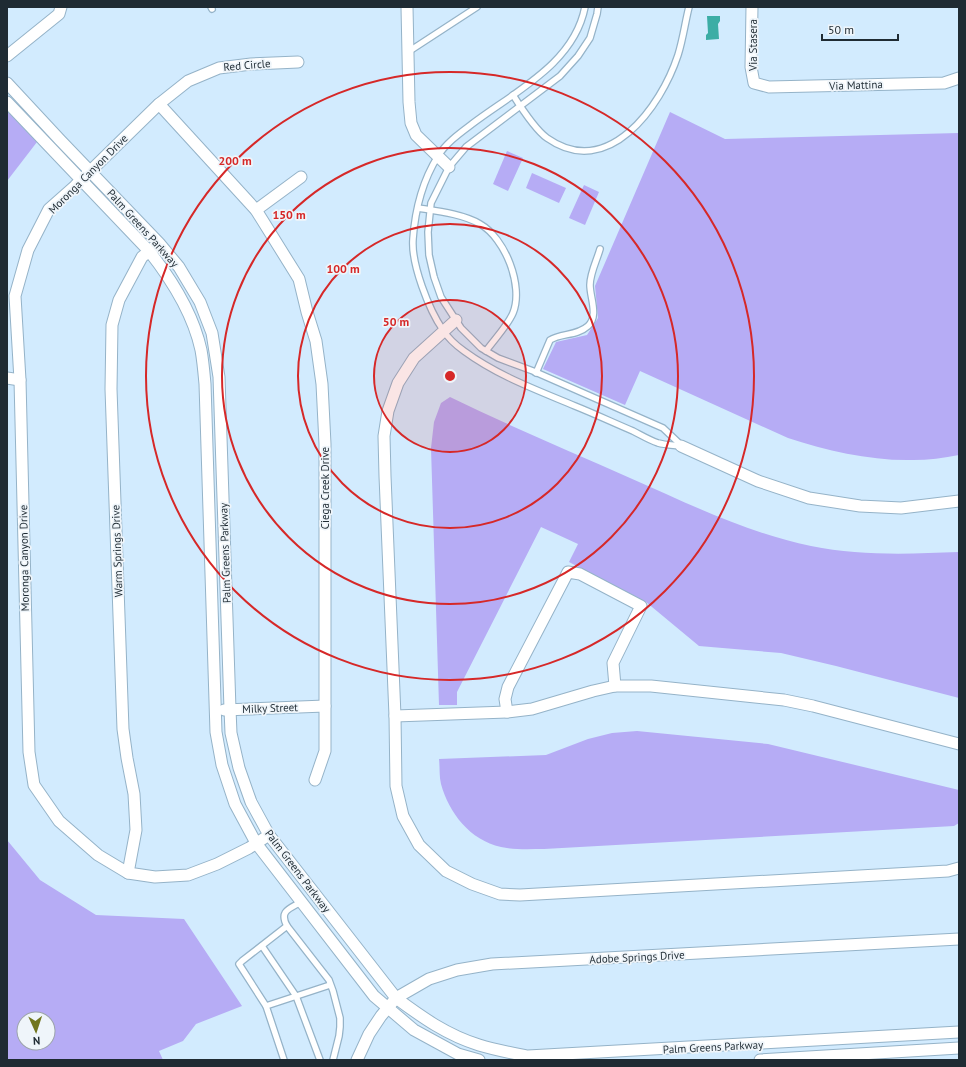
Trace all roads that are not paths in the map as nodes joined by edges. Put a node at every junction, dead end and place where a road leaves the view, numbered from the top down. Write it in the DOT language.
graph roads {
  1 [pos="61,7"];
  2 [pos="407,7"];
  3 [pos="477,7"];
  4 [pos="585,7"];
  5 [pos="598,7"];
  6 [pos="689,7"];
  7 [pos="752,7"];
  8 [pos="408,52"];
  9 [pos="7,56"];
  10 [pos="298,62"];
  11 [pos="959,78"];
  12 [pos="7,83"];
  13 [pos="754,83"];
  14 [pos="513,95"];
  15 [pos="7,102"];
  16 [pos="159,104"];
  17 [pos="520,106"];
  18 [pos="438,156"];
  19 [pos="449,167"];
  20 [pos="91,171"];
  21 [pos="301,177"];
  22 [pos="81,180"];
  23 [pos="418,208"];
  24 [pos="256,210"];
  25 [pos="431,210"];
  26 [pos="159,243"];
  27 [pos="600,249"];
  28 [pos="149,251"];
  29 [pos="456,320"];
  30 [pos="443,331"];
  31 [pos="486,351"];
  32 [pos="536,373"];
  33 [pos="7,378"];
  34 [pos="20,380"];
  35 [pos="681,446"];
  36 [pos="959,501"];
  37 [pos="615,686"];
  38 [pos="325,706"];
  39 [pos="230,709"];
  40 [pos="215,710"];
  41 [pos="507,712"];
  42 [pos="395,716"];
  43 [pos="959,744"];
  44 [pos="315,780"];
  45 [pos="269,835"];
  46 [pos="256,843"];
  47 [pos="959,868"];
  48 [pos="128,873"];
  49 [pos="301,902"];
  50 [pos="287,926"];
  51 [pos="959,939"];
  52 [pos="262,946"];
  53 [pos="330,985"];
  54 [pos="296,996"];
  55 [pos="396,998"];
  56 [pos="266,1006"];
  57 [pos="388,1007"];
  58 [pos="959,1032"];
  59 [pos="888,1036"];
  60 [pos="959,1048"];
  61 [pos="890,1056"];
  62 [pos="284,1060"];
  63 [pos="320,1060"];
  64 [pos="333,1060"];
  65 [pos="357,1060"];
  66 [pos="479,1060"];
  67 [pos="760,1060"];
  1 -- 9 [label="street"];
  2 -- 8 [label="street"];
  3 -- 8 [label="lane"];
  4 -- 14 [label="lane"];
  5 -- 17 [label="lane"];
  6 -- 17 [label="lane"];
  7 -- 13 [label="street, Via Stasera"];
  8 -- 18 [label="street"];
  10 -- 16 [label="street, Red Circle"];
  11 -- 13 [label="street, Via Mattina"];
  12 -- 20 [label="street, Palm Greens Parkway"];
  14 -- 17 [label="lane"];
  14 -- 18 [label="lane"];
  15 -- 22 [label="street, Palm Greens Parkway"];
  16 -- 20 [label="street, Moronga Canyon Drive"];
  16 -- 24 [label="street, Ciega Creek Drive"];
  17 -- 19 [label="lane"];
  18 -- 19 [label="street"];
  18 -- 23 [label="lane"];
  19 -- 25 [label="lane"];
  20 -- 22 [label="street, Moronga Canyon Drive"];
  20 -- 26 [label="street, Palm Greens Parkway"];
  21 -- 24 [label="street"];
  22 -- 28 [label="street, Palm Greens Parkway"];
  22 -- 34 [label="street, Moronga Canyon Drive"];
  23 -- 25 [label="lane"];
  23 -- 30 [label="lane"];
  24 -- 38 [label="street, Ciega Creek Drive"];
  25 -- 29 [label="lane"];
  25 -- 31 [label="lane"];
  26 -- 28 [label="street, Warm Springs Drive"];
  26 -- 39 [label="street, Palm Greens Parkway"];
  27 -- 32 [label="lane"];
  28 -- 40 [label="street, Palm Greens Parkway"];
  28 -- 48 [label="street, Warm Springs Drive"];
  29 -- 30 [label="street"];
  29 -- 31 [label="lane"];
  30 -- 35 [label="lane"];
  30 -- 42 [label="street"];
  31 -- 32 [label="lane"];
  32 -- 35 [label="lane"];
  33 -- 34 [label="street"];
  34 -- 48 [label="street, Moronga Canyon Drive"];
  35 -- 36 [label="street"];
  37 -- 41 [label="street"];
  37 -- 41 [label="street"];
  37 -- 43 [label="street"];
  38 -- 39 [label="street, Milky Street"];
  38 -- 44 [label="street, Ciega Creek Drive"];
  39 -- 40 [label="street, Milky Street"];
  39 -- 45 [label="street, Palm Greens Parkway"];
  40 -- 46 [label="street, Palm Greens Parkway"];
  41 -- 42 [label="street"];
  42 -- 47 [label="street"];
  45 -- 46 [label="street, Moronga Canyon Drive"];
  45 -- 55 [label="street, Palm Greens Parkway"];
  46 -- 48 [label="street, Moronga Canyon Drive"];
  46 -- 49 [label="street, Palm Greens Parkway"];
  49 -- 50 [label="lane"];
  49 -- 57 [label="street, Palm Greens Parkway"];
  50 -- 52 [label="lane"];
  50 -- 53 [label="lane"];
  51 -- 55 [label="street, Adobe Springs Drive"];
  52 -- 54 [label="lane"];
  52 -- 56 [label="lane"];
  53 -- 54 [label="lane"];
  53 -- 64 [label="lane"];
  54 -- 56 [label="lane"];
  54 -- 63 [label="lane"];
  55 -- 57 [label="street, Adobe Springs Drive"];
  55 -- 59 [label="street, Palm Greens Parkway"];
  56 -- 62 [label="lane"];
  57 -- 65 [label="street, Adobe Springs Drive"];
  57 -- 66 [label="street, Palm Greens Parkway"];
  58 -- 59 [label="street, Palm Greens Parkway"];
  59 -- 61 [label="street"];
  60 -- 61 [label="street, Palm Greens Parkway"];
  61 -- 67 [label="street, Palm Greens Parkway"];
}
